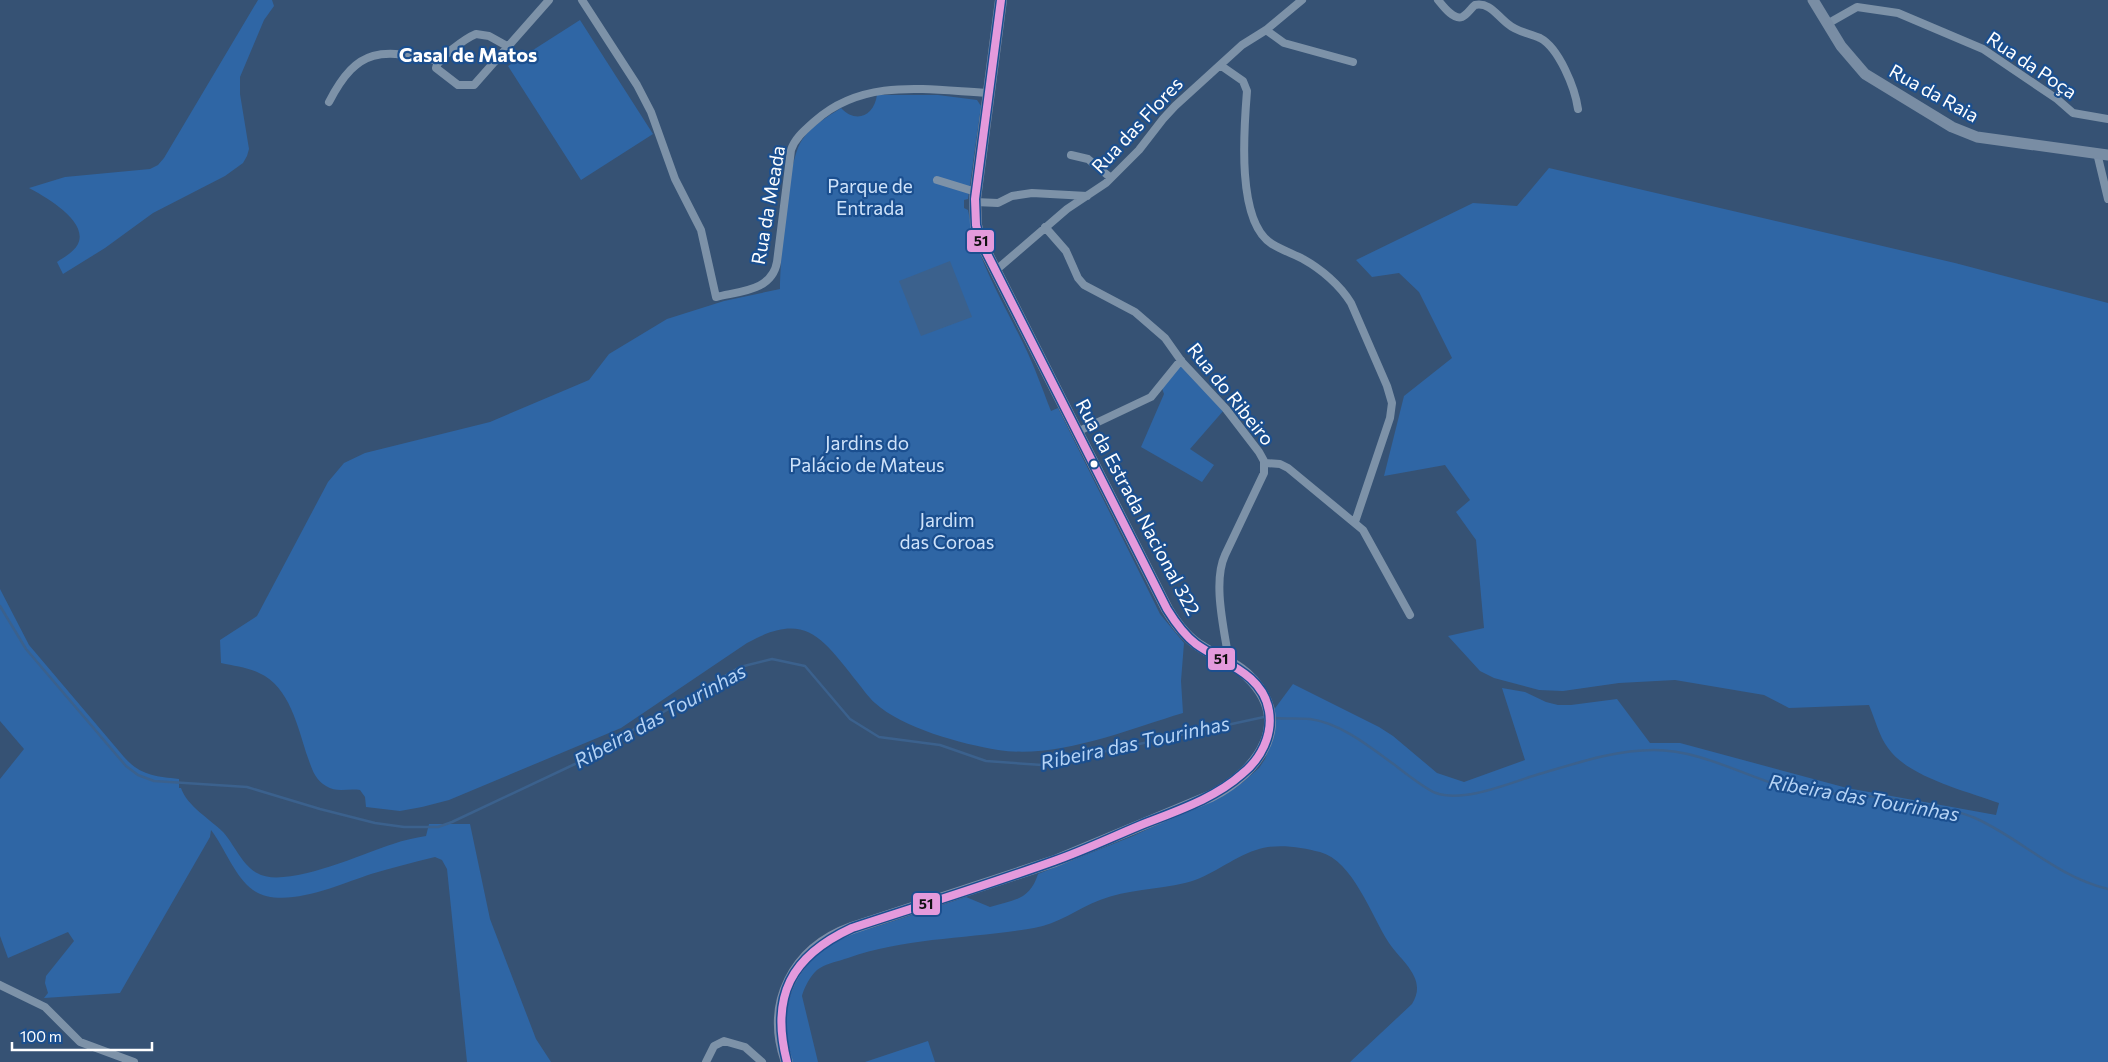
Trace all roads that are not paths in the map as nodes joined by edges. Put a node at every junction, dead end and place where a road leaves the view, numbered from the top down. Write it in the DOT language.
graph roads {
  1 [pos="549,0"];
  2 [pos="582,0"];
  3 [pos="1001,0"];
  4 [pos="1302,0"];
  5 [pos="1438,0"];
  6 [pos="1813,0"];
  7 [pos="1827,24"];
  8 [pos="1266,30"];
  9 [pos="507,46"];
  10 [pos="440,61"];
  11 [pos="1353,62"];
  12 [pos="1220,65"];
  13 [pos="989,93"];
  14 [pos="328,102"];
  15 [pos="1578,109"];
  16 [pos="2108,119"];
  17 [pos="2103,154"];
  18 [pos="1070,155"];
  19 [pos="1111,178"];
  20 [pos="937,180"];
  21 [pos="1087,196"];
  22 [pos="975,197"];
  23 [pos="2108,199"];
  24 [pos="1044,227"];
  25 [pos="995,271"];
  26 [pos="1180,360"];
  27 [pos="1077,432"];
  28 [pos="1265,463"];
  29 [pos="1355,522"];
  30 [pos="1410,614"];
  31 [pos="1229,662"];
  32 [pos="0,985"];
  33 [pos="134,1062"];
  34 [pos="706,1062"];
  35 [pos="762,1062"];
  36 [pos="787,1062"];
  1 -- 9 [label="street"];
  2 -- 13 [label="street, Rua da Meada"];
  3 -- 13 [label="main road, Rua da Estrada Nacional 322"];
  4 -- 8 [label="street, Rua das Flores"];
  5 -- 15 [label="street"];
  6 -- 7 [label="main road, Rua da Raia"];
  7 -- 16 [label="street, Rua da Poça"];
  7 -- 17 [label="main road, Rua da Raia"];
  8 -- 11 [label="street"];
  8 -- 12 [label="street, Rua das Flores"];
  9 -- 10 [label="street"];
  9 -- 10 [label="street"];
  10 -- 14 [label="street"];
  12 -- 19 [label="street, Rua das Flores"];
  12 -- 29 [label="street"];
  13 -- 22 [label="main road, Rua da Estrada Nacional 322"];
  17 -- 23 [label="street"];
  18 -- 19 [label="street"];
  19 -- 21 [label="street, Rua das Flores"];
  20 -- 22 [label="street"];
  21 -- 22 [label="street"];
  21 -- 24 [label="street, Rua das Flores"];
  22 -- 25 [label="main road, Rua da Estrada Nacional 322"];
  24 -- 25 [label="street, Rua das Flores"];
  24 -- 26 [label="street, Rua do Ribeiro"];
  25 -- 27 [label="main road, Rua da Estrada Nacional 322"];
  26 -- 27 [label="street"];
  26 -- 28 [label="street, Rua do Ribeiro"];
  27 -- 31 [label="main road, Rua da Estrada Nacional 322"];
  28 -- 29 [label="street"];
  28 -- 31 [label="street, Rua do Ribeiro"];
  29 -- 30 [label="street"];
  31 -- 36 [label="main road, Rua da Estrada Nacional 322"];
  32 -- 33 [label="street"];
  34 -- 35 [label="street"];
}
